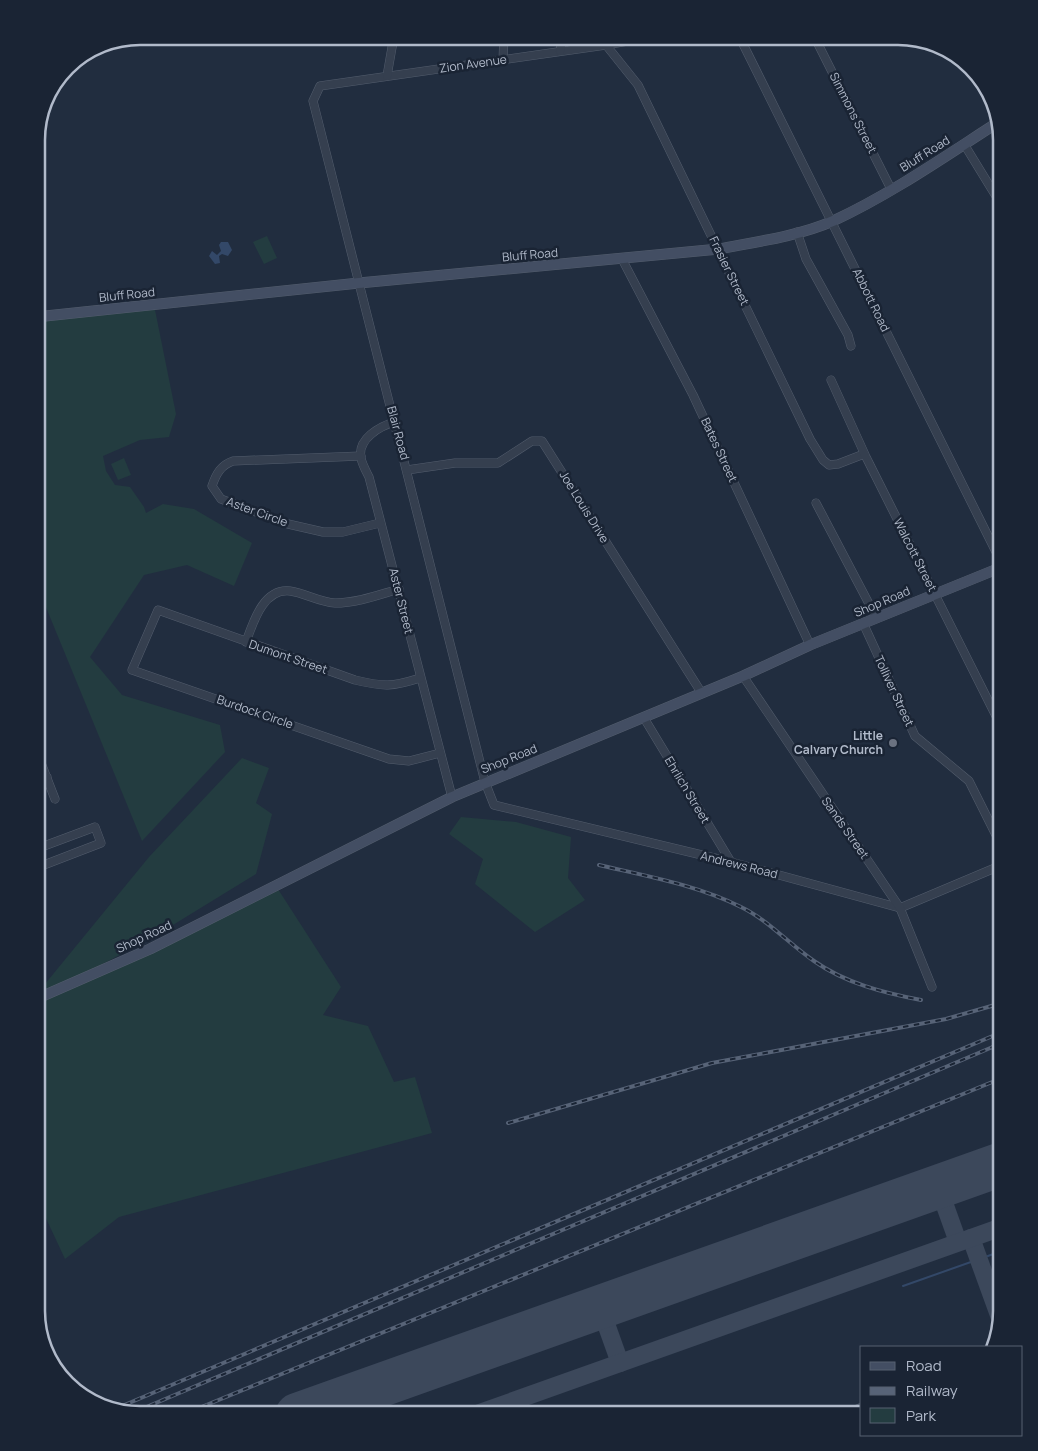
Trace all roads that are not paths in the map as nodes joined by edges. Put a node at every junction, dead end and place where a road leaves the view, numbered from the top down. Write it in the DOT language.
graph roads {
  1 [pos="392,45"];
  2 [pos="504,45"];
  3 [pos="561,45"];
  4 [pos="611,45"];
  5 [pos="744,45"];
  6 [pos="819,45"];
  7 [pos="606,46"];
  8 [pos="560,51"];
  9 [pos="503,61"];
  10 [pos="387,76"];
  11 [pos="320,86"];
  12 [pos="992,126"];
  13 [pos="964,144"];
  14 [pos="892,189"];
  15 [pos="993,191"];
  16 [pos="832,222"];
  17 [pos="797,232"];
  18 [pos="718,250"];
  19 [pos="622,259"];
  20 [pos="359,283"];
  21 [pos="45,317"];
  22 [pos="850,346"];
  23 [pos="832,380"];
  24 [pos="394,422"];
  25 [pos="864,454"];
  26 [pos="360,456"];
  27 [pos="408,470"];
  28 [pos="816,503"];
  29 [pos="380,523"];
  30 [pos="993,547"];
  31 [pos="993,569"];
  32 [pos="399,590"];
  33 [pos="935,593"];
  34 [pos="158,610"];
  35 [pos="876,617"];
  36 [pos="863,623"];
  37 [pos="246,642"];
  38 [pos="810,645"];
  39 [pos="743,676"];
  40 [pos="420,678"];
  41 [pos="701,692"];
  42 [pos="993,710"];
  43 [pos="644,718"];
  44 [pos="440,753"];
  45 [pos="45,773"];
  46 [pos="47,777"];
  47 [pos="485,782"];
  48 [pos="452,797"];
  49 [pos="56,799"];
  50 [pos="993,829"];
  51 [pos="45,846"];
  52 [pos="731,862"];
  53 [pos="45,865"];
  54 [pos="993,869"];
  55 [pos="900,908"];
  56 [pos="932,987"];
  57 [pos="45,995"];
  1 -- 10 [label="street"];
  2 -- 9 [label="street"];
  3 -- 8 [label="street"];
  4 -- 7 [label="street, Zion Avenue"];
  5 -- 16 [label="street, Abbott Road"];
  6 -- 14 [label="street, Simmons Street"];
  7 -- 8 [label="street, Zion Avenue"];
  7 -- 18 [label="street, Frasier Street"];
  8 -- 9 [label="street, Zion Avenue"];
  9 -- 10 [label="street, Zion Avenue"];
  10 -- 11 [label="street, Zion Avenue"];
  11 -- 20 [label="street, Blair Road"];
  12 -- 13 [label="street, Bluff Road"];
  13 -- 14 [label="street, Bluff Road"];
  13 -- 15 [label="street"];
  14 -- 16 [label="street, Bluff Road"];
  16 -- 17 [label="street, Bluff Road"];
  16 -- 30 [label="street, Abbott Road"];
  17 -- 18 [label="street, Bluff Road"];
  17 -- 22 [label="street"];
  18 -- 19 [label="street, Bluff Road"];
  18 -- 25 [label="street, Frasier Street"];
  19 -- 20 [label="street, Bluff Road"];
  19 -- 38 [label="street, Bates Street"];
  20 -- 21 [label="street, Bluff Road"];
  20 -- 24 [label="street, Blair Road"];
  23 -- 25 [label="street, Walcott Street"];
  24 -- 26 [label="street"];
  24 -- 27 [label="street, Blair Road"];
  25 -- 33 [label="street, Walcott Street"];
  26 -- 29 [label="street, Aster Street"];
  26 -- 29 [label="street, Aster Circle"];
  27 -- 41 [label="street, Joe Louis Drive"];
  27 -- 47 [label="street, Blair Road"];
  28 -- 35 [label="street"];
  29 -- 32 [label="street, Aster Street"];
  31 -- 33 [label="street, Shop Road"];
  32 -- 37 [label="street"];
  32 -- 40 [label="street, Aster Street"];
  33 -- 35 [label="street, Shop Road"];
  33 -- 42 [label="street, Walcott Street"];
  34 -- 37 [label="street, Dumont Street"];
  34 -- 44 [label="street, Burdock Circle"];
  35 -- 36 [label="street, Shop Road"];
  36 -- 38 [label="street, Shop Road"];
  36 -- 50 [label="street, Tolliver Street"];
  37 -- 40 [label="street, Dumont Street"];
  38 -- 39 [label="street, Shop Road"];
  39 -- 41 [label="street, Shop Road"];
  39 -- 55 [label="street, Sands Street"];
  40 -- 44 [label="street, Aster Street"];
  41 -- 43 [label="street, Shop Road"];
  43 -- 47 [label="street, Shop Road"];
  43 -- 52 [label="street, Ehrlich Street"];
  44 -- 48 [label="street, Aster Street"];
  45 -- 46 [label="street"];
  46 -- 49 [label="street"];
  47 -- 48 [label="street, Shop Road"];
  47 -- 52 [label="street, Andrews Road"];
  48 -- 57 [label="street, Shop Road"];
  51 -- 53 [label="street"];
  52 -- 55 [label="street, Andrews Road"];
  54 -- 55 [label="street"];
  55 -- 56 [label="street, Sands Street"];
}
